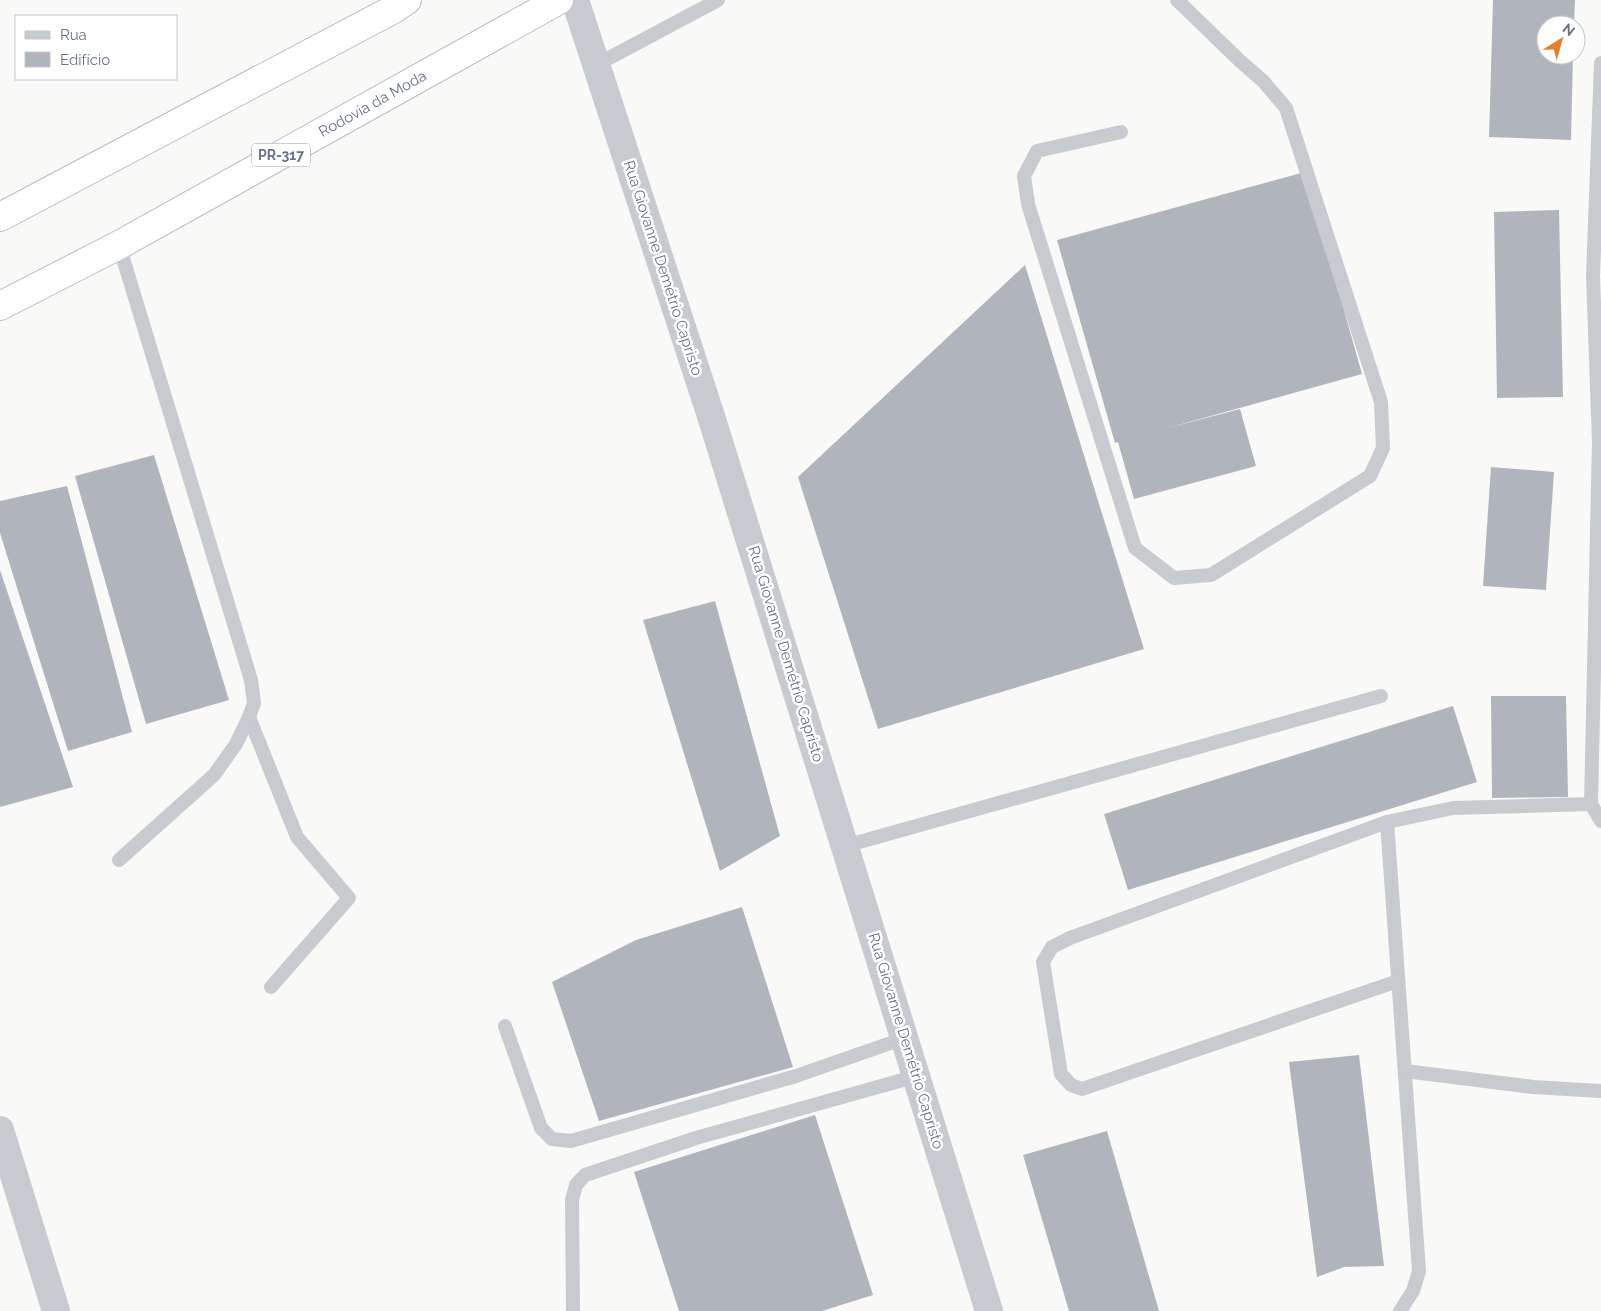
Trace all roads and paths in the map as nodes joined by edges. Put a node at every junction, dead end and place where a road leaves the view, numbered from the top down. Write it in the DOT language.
graph roads {
  1 [pos="407,0"];
  2 [pos="559,0"];
  3 [pos="575,0"];
  4 [pos="718,0"];
  5 [pos="1177,0"];
  6 [pos="1601,63"];
  7 [pos="596,65"];
  8 [pos="1121,132"];
  9 [pos="0,217"];
  10 [pos="119,245"];
  11 [pos="0,306"];
  12 [pos="1600,442"];
  13 [pos="1380,696"];
  14 [pos="249,717"];
  15 [pos="1592,804"];
  16 [pos="1601,821"];
  17 [pos="1387,822"];
  18 [pos="845,846"];
  19 [pos="119,860"];
  20 [pos="1398,981"];
  21 [pos="271,987"];
  22 [pos="504,1026"];
  23 [pos="905,1038"];
  24 [pos="1405,1071"];
  25 [pos="916,1076"];
  26 [pos="1601,1091"];
  27 [pos="0,1130"];
  28 [pos="56,1311"];
  29 [pos="572,1311"];
  30 [pos="989,1311"];
  31 [pos="1400,1311"];
  1 -- 9 [label="highway"];
  2 -- 10 [label="highway, Rodovia da Moda / PR-317"];
  3 -- 7 [label="street, Rua Giovanne Demétrio Capristo"];
  4 -- 7 [label="lane"];
  5 -- 8 [label="lane"];
  6 -- 12 [label="lane"];
  7 -- 18 [label="street, Rua Giovanne Demétrio Capristo"];
  10 -- 11 [label="highway, Rodovia da Moda / PR-317"];
  10 -- 14 [label="lane"];
  12 -- 15 [label="lane"];
  13 -- 18 [label="lane"];
  14 -- 19 [label="lane"];
  14 -- 21 [label="lane"];
  15 -- 16 [label="lane"];
  15 -- 17 [label="lane"];
  17 -- 20 [label="lane"];
  17 -- 20 [label="lane"];
  18 -- 23 [label="street, Rua Giovanne Demétrio Capristo"];
  20 -- 24 [label="lane"];
  22 -- 23 [label="lane"];
  23 -- 25 [label="street, Rua Giovanne Demétrio Capristo"];
  24 -- 26 [label="lane"];
  24 -- 31 [label="lane"];
  25 -- 29 [label="lane"];
  25 -- 30 [label="street, Rua Giovanne Demétrio Capristo"];
  27 -- 28 [label="street"];
}
